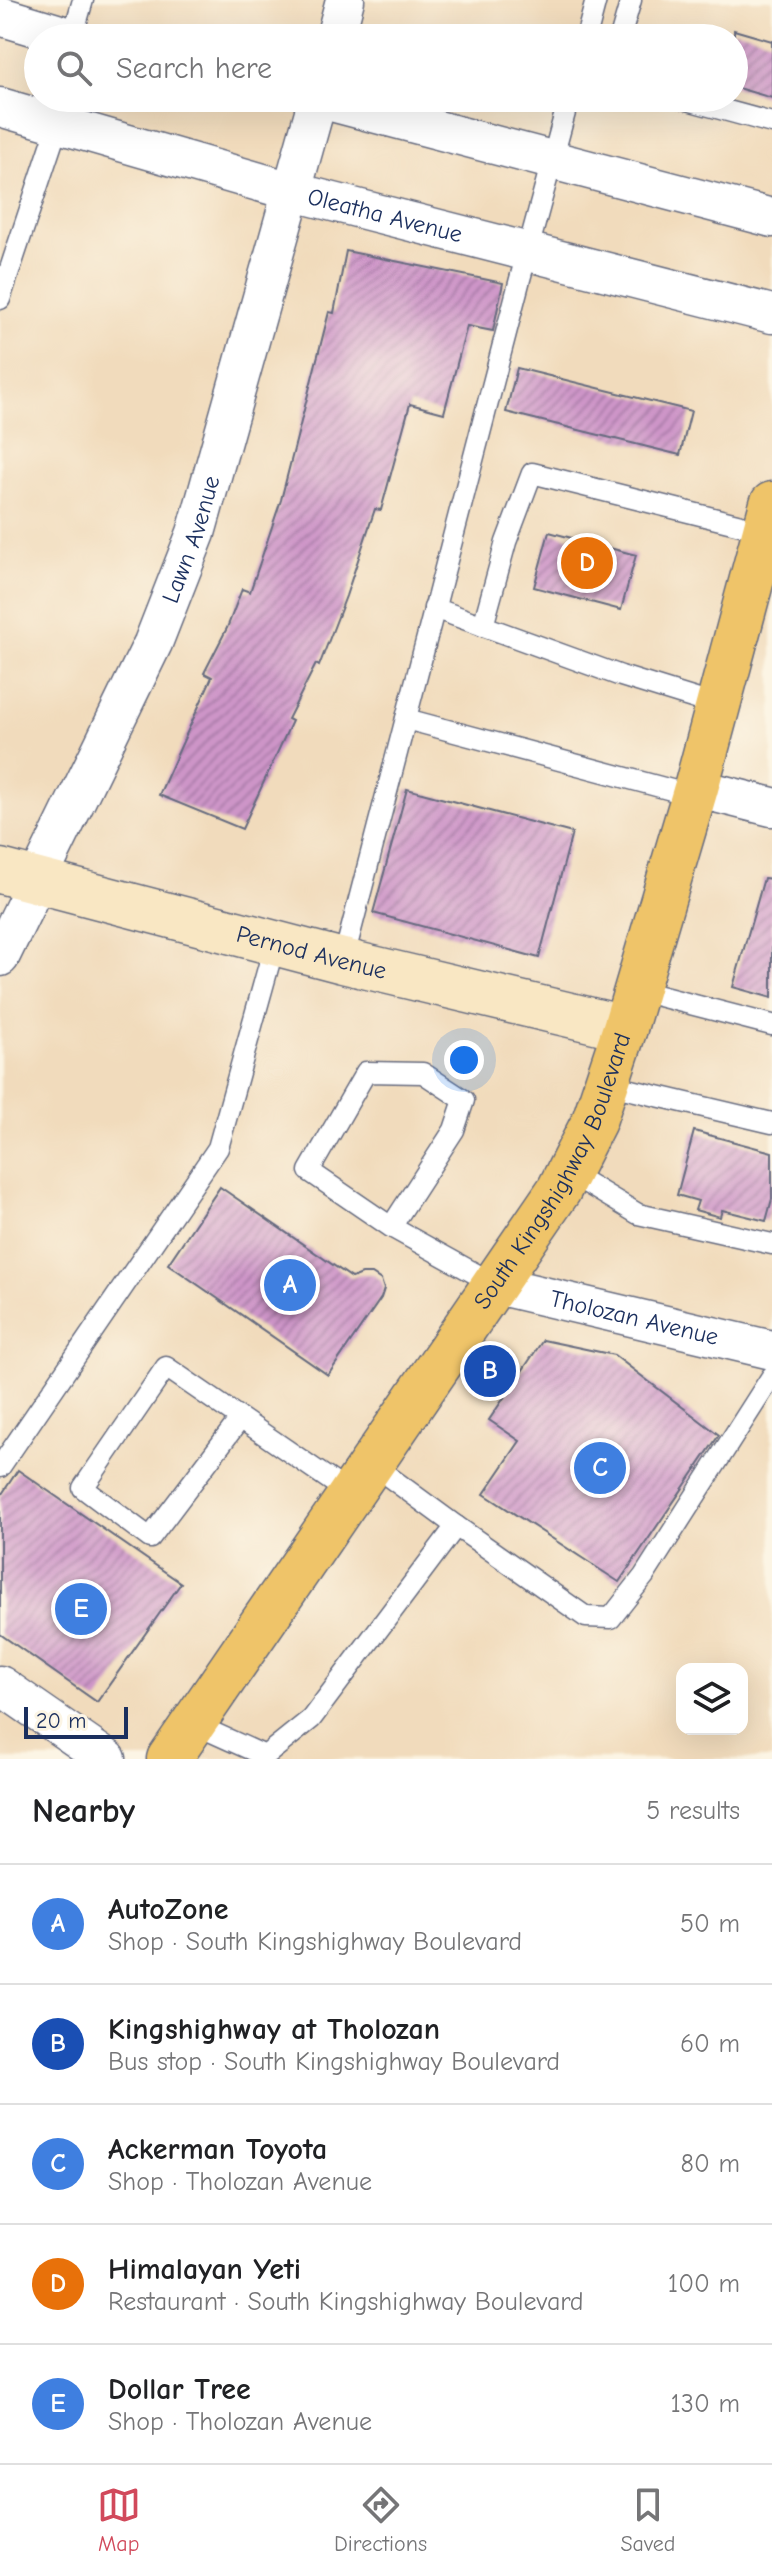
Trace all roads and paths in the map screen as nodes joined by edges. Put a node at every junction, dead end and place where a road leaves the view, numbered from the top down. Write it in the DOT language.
graph roads {
  1 [pos="83,0"];
  2 [pos="345,0"];
  3 [pos="596,0"];
  4 [pos="631,0"];
  5 [pos="0,16"];
  6 [pos="26,24"];
  7 [pos="76,24"];
  8 [pos="339,24"];
  9 [pos="590,24"];
  10 [pos="624,24"];
  11 [pos="0,107"];
  12 [pos="314,112"];
  13 [pos="371,112"];
  14 [pos="565,112"];
  15 [pos="730,112"];
  16 [pos="772,123"];
  17 [pos="58,125"];
  18 [pos="553,159"];
  19 [pos="294,192"];
  20 [pos="772,218"];
  21 [pos="527,252"];
  22 [pos="0,299"];
  23 [pos="772,314"];
  24 [pos="768,518"];
  25 [pos="434,608"];
  26 [pos="483,626"];
  27 [pos="718,706"];
  28 [pos="406,719"];
  29 [pos="695,792"];
  30 [pos="772,807"];
  31 [pos="19,875"];
  32 [pos="275,943"];
  33 [pos="0,957"];
  34 [pos="343,961"];
  35 [pos="630,1009"];
  36 [pos="772,1025"];
  37 [pos="606,1084"];
  38 [pos="772,1123"];
  39 [pos="568,1172"];
  40 [pos="391,1227"];
  41 [pos="772,1244"];
  42 [pos="496,1285"];
  43 [pos="772,1350"];
  44 [pos="772,1376"];
  45 [pos="240,1419"];
  46 [pos="0,1467"];
  47 [pos="362,1480"];
  48 [pos="456,1526"];
  49 [pos="0,1685"];
  50 [pos="194,1724"];
  51 [pos="107,1759"];
  52 [pos="169,1759"];
  1 -- 7 [label="lane"];
  2 -- 8 [label="street"];
  3 -- 9 [label="lane"];
  4 -- 10 [label="lane"];
  5 -- 6 [label="street"];
  11 -- 17 [label="street, Oleatha Avenue"];
  12 -- 19 [label="street, Lawn Avenue"];
  13 -- 18 [label="street"];
  14 -- 18 [label="lane"];
  15 -- 16 [label="lane"];
  17 -- 19 [label="street, Oleatha Avenue"];
  17 -- 22 [label="lane"];
  18 -- 20 [label="street"];
  18 -- 21 [label="lane"];
  19 -- 21 [label="street, Oleatha Avenue"];
  19 -- 31 [label="street, Lawn Avenue"];
  21 -- 23 [label="street, Oleatha Avenue"];
  21 -- 25 [label="lane"];
  24 -- 26 [label="lane"];
  24 -- 27 [label="main road, South Kingshighway Boulevard"];
  25 -- 26 [label="lane"];
  25 -- 28 [label="lane"];
  26 -- 27 [label="lane"];
  27 -- 29 [label="main road, South Kingshighway Boulevard"];
  28 -- 29 [label="lane"];
  28 -- 34 [label="lane"];
  29 -- 30 [label="street"];
  29 -- 35 [label="main road, South Kingshighway Boulevard"];
  31 -- 32 [label="street, Pernod Avenue"];
  31 -- 33 [label="street, Lawn Avenue"];
  32 -- 34 [label="street, Pernod Avenue"];
  32 -- 46 [label="lane"];
  34 -- 35 [label="street, Pernod Avenue"];
  35 -- 36 [label="lane"];
  35 -- 37 [label="main road, South Kingshighway Boulevard"];
  37 -- 38 [label="lane"];
  37 -- 39 [label="main road, South Kingshighway Boulevard"];
  39 -- 41 [label="lane"];
  39 -- 42 [label="main road, South Kingshighway Boulevard"];
  40 -- 40 [label="lane"];
  40 -- 42 [label="lane"];
  42 -- 43 [label="street, Tholozan Avenue"];
  42 -- 47 [label="main road, South Kingshighway Boulevard"];
  44 -- 48 [label="lane"];
  45 -- 45 [label="lane"];
  45 -- 47 [label="lane"];
  47 -- 48 [label="lane"];
  47 -- 50 [label="main road, South Kingshighway Boulevard"];
  48 -- 50 [label="lane"];
  49 -- 51 [label="street"];
  50 -- 52 [label="main road, South Kingshighway Boulevard"];
}
